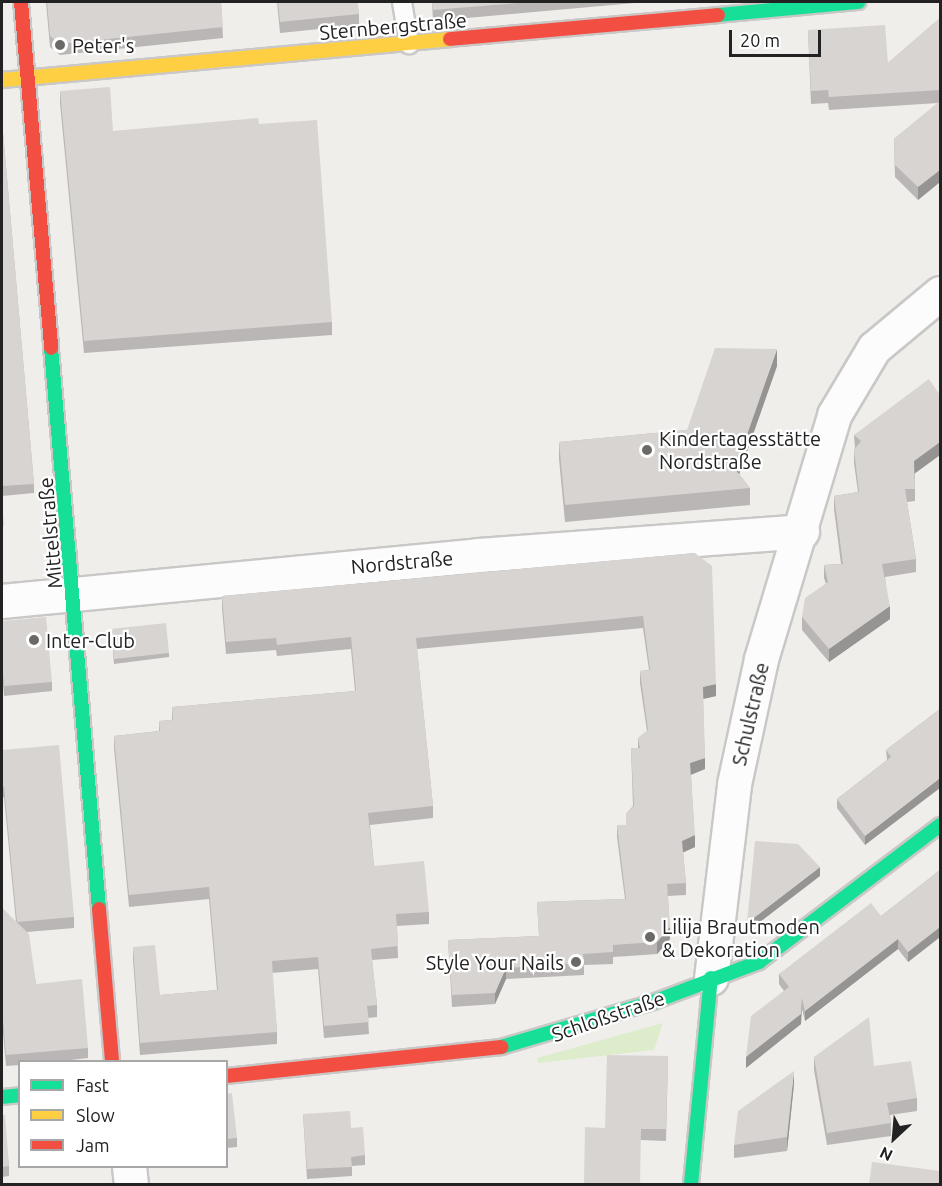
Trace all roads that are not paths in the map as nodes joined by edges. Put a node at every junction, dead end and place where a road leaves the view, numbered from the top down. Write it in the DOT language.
graph roads {
  1 [pos="21,2"];
  2 [pos="402,2"];
  3 [pos="858,2"];
  4 [pos="409,44"];
  5 [pos="29,77"];
  6 [pos="2,80"];
  7 [pos="940,293"];
  8 [pos="802,531"];
  9 [pos="75,594"];
  10 [pos="2,601"];
  11 [pos="940,825"];
  12 [pos="711,978"];
  13 [pos="112,1060"];
  14 [pos="228,1076"];
  15 [pos="18,1095"];
  16 [pos="2,1097"];
  17 [pos="129,1168"];
  18 [pos="131,1185"];
  19 [pos="691,1185"];
  1 -- 5 [label="street, Mittelstraße"];
  2 -- 4 [label="lane"];
  3 -- 4 [label="street, Sternbergstraße"];
  4 -- 5 [label="street, Sternbergstraße"];
  5 -- 6 [label="street, Sternbergstraße"];
  5 -- 9 [label="street, Mittelstraße"];
  7 -- 8 [label="street, Schulstraße"];
  8 -- 9 [label="street, Nordstraße"];
  8 -- 12 [label="street, Schulstraße"];
  9 -- 10 [label="street, Nordstraße"];
  9 -- 13 [label="street, Mittelstraße"];
  11 -- 12 [label="street, Schloßstraße"];
  12 -- 14 [label="street, Schloßstraße"];
  12 -- 19 [label="street, Schulstraße"];
  15 -- 16 [label="street"];
  17 -- 18 [label="street"];
}
